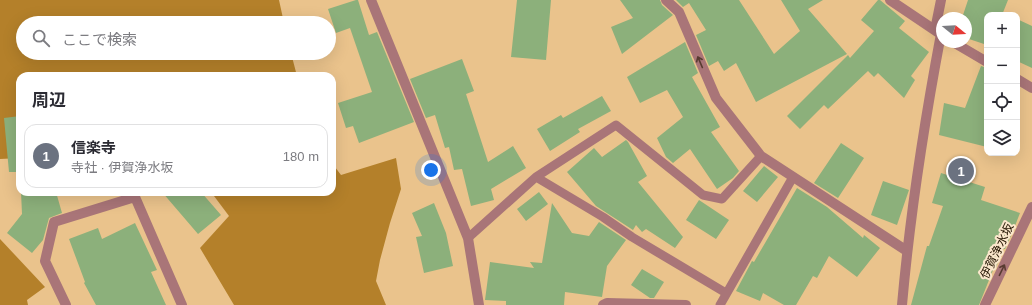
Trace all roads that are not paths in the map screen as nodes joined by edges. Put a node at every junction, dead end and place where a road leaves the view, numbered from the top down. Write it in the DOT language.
graph roads {
  1 [pos="371,0"];
  2 [pos="666,0"];
  3 [pos="890,0"];
  4 [pos="941,0"];
  5 [pos="940,12"];
  6 [pos="936,31"];
  7 [pos="937,48"];
  8 [pos="964,48"];
  9 [pos="984,60"];
  10 [pos="1020,81"];
  11 [pos="1032,88"];
  12 [pos="762,156"];
  13 [pos="536,176"];
  14 [pos="793,177"];
  15 [pos="1032,207"];
  16 [pos="468,238"];
  17 [pos="907,251"];
  18 [pos="726,293"];
  19 [pos="66,305"];
  20 [pos="182,305"];
  21 [pos="479,305"];
  22 [pos="603,305"];
  23 [pos="686,305"];
  24 [pos="720,305"];
  25 [pos="902,305"];
  26 [pos="985,305"];
  1 -- 16 [label="street"];
  12 -- 2 [label="street, one-way"];
  3 -- 6 [label="street"];
  4 -- 5 [label="street"];
  7 -- 17 [label="street"];
  8 -- 9 [label="street"];
  10 -- 11 [label="street"];
  12 -- 13 [label="lane"];
  12 -- 14 [label="street"];
  13 -- 16 [label="lane"];
  13 -- 18 [label="lane"];
  14 -- 17 [label="street"];
  14 -- 18 [label="lane"];
  26 -- 15 [label="street, 伊賀浄水坂, one-way"];
  16 -- 21 [label="street"];
  17 -- 25 [label="street"];
  18 -- 24 [label="lane"];
  19 -- 20 [label="street"];
  22 -- 23 [label="street"];
}
